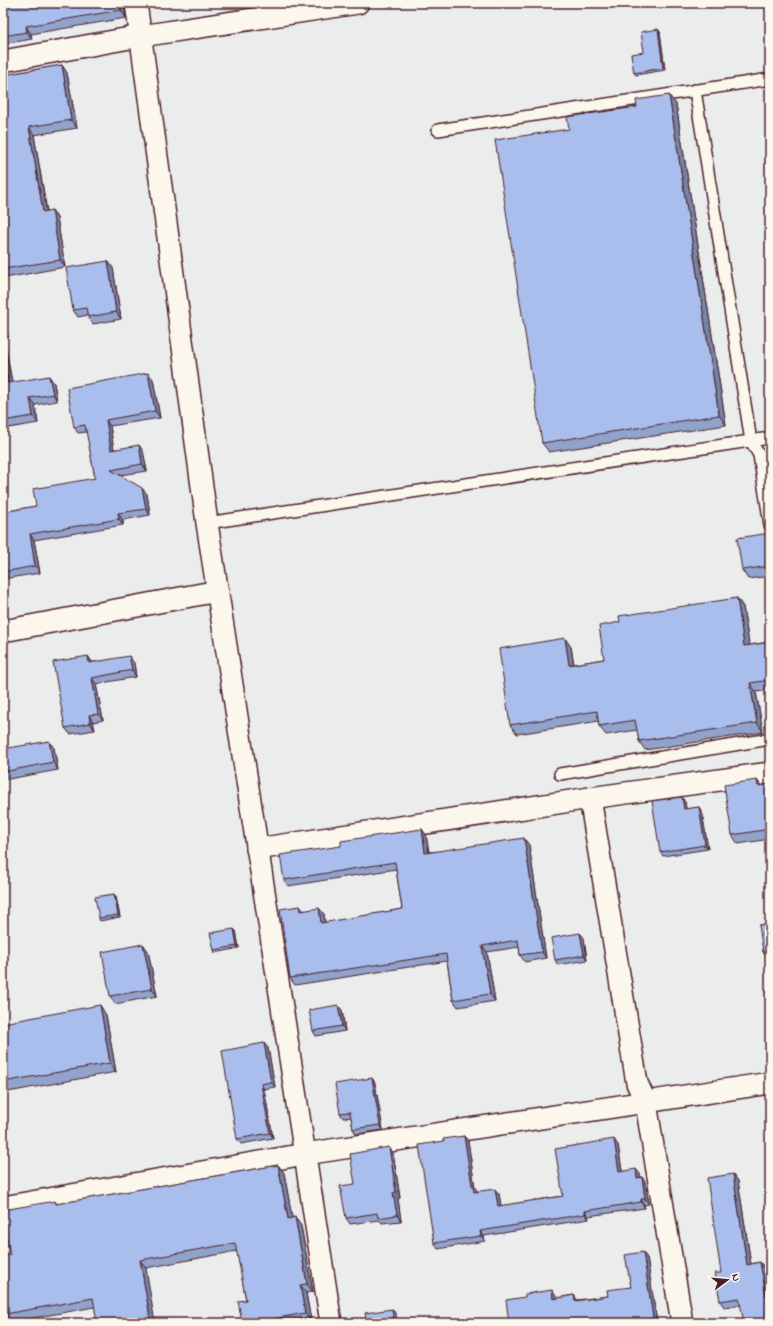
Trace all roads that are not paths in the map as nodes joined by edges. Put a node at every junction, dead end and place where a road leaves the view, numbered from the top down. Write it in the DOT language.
graph roads {
  1 [pos="136,3"];
  2 [pos="358,3"];
  3 [pos="141,36"];
  4 [pos="3,61"];
  5 [pos="770,79"];
  6 [pos="695,90"];
  7 [pos="438,130"];
  8 [pos="770,438"];
  9 [pos="751,441"];
  10 [pos="207,523"];
  11 [pos="770,525"];
  12 [pos="218,591"];
  13 [pos="3,631"];
  14 [pos="770,740"];
  15 [pos="770,773"];
  16 [pos="560,774"];
  17 [pos="590,798"];
  18 [pos="257,849"];
  19 [pos="770,1083"];
  20 [pos="646,1103"];
  21 [pos="305,1154"];
  22 [pos="3,1207"];
  23 [pos="330,1323"];
  24 [pos="682,1323"];
  1 -- 3 [label="street"];
  2 -- 3 [label="street"];
  3 -- 4 [label="street"];
  3 -- 10 [label="street"];
  5 -- 6 [label="lane"];
  6 -- 7 [label="lane"];
  6 -- 9 [label="lane"];
  8 -- 9 [label="lane"];
  9 -- 10 [label="lane"];
  9 -- 11 [label="lane"];
  10 -- 12 [label="street"];
  12 -- 13 [label="street"];
  12 -- 18 [label="street"];
  14 -- 16 [label="lane"];
  15 -- 17 [label="street"];
  17 -- 18 [label="street"];
  17 -- 20 [label="street"];
  18 -- 21 [label="street"];
  19 -- 20 [label="street"];
  20 -- 21 [label="street"];
  20 -- 24 [label="street"];
  21 -- 22 [label="street"];
  21 -- 23 [label="street"];
}
